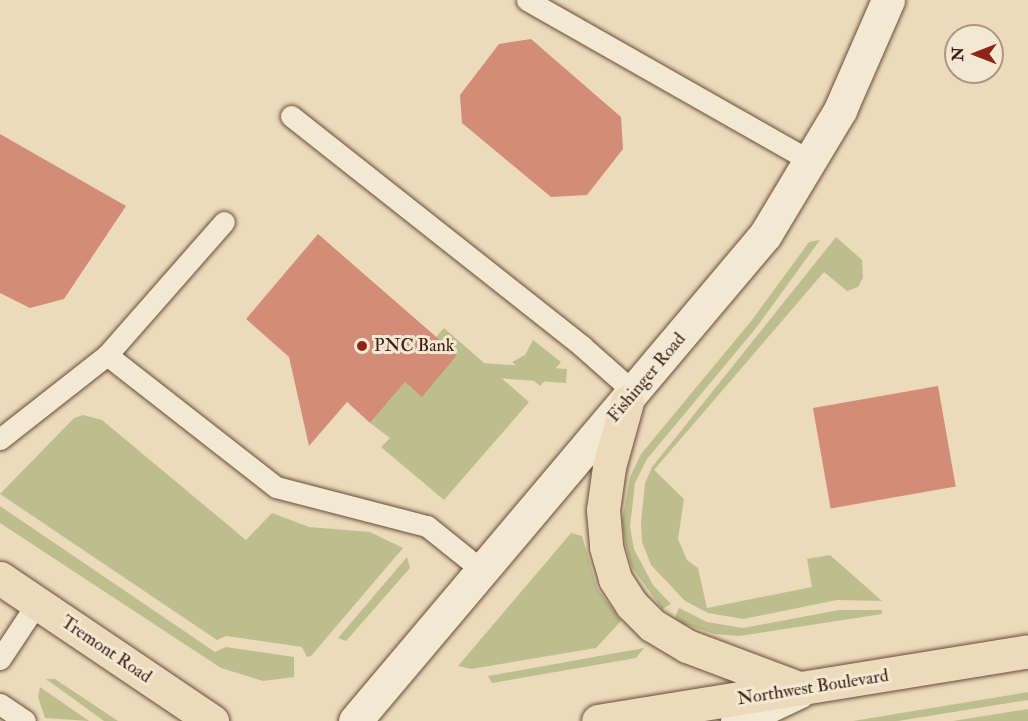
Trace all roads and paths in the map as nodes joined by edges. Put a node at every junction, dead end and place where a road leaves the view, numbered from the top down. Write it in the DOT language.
graph roads {
  1 [pos="527,0"];
  2 [pos="888,0"];
  3 [pos="291,116"];
  4 [pos="810,161"];
  5 [pos="224,222"];
  6 [pos="107,355"];
  7 [pos="631,397"];
  8 [pos="0,439"];
  9 [pos="483,571"];
  10 [pos="0,578"];
  11 [pos="37,603"];
  12 [pos="1028,651"];
  13 [pos="0,659"];
  14 [pos="803,690"];
  15 [pos="0,704"];
  16 [pos="25,721"];
  17 [pos="212,721"];
  18 [pos="355,721"];
  19 [pos="598,721"];
  20 [pos="737,721"];
  1 -- 4 [label="lane"];
  2 -- 4 [label="main road, Fishinger Road"];
  3 -- 7 [label="lane"];
  4 -- 7 [label="main road, Fishinger Road"];
  5 -- 6 [label="lane"];
  6 -- 8 [label="lane"];
  6 -- 9 [label="lane"];
  7 -- 9 [label="main road, Fishinger Road"];
  7 -- 14 [label="main road"];
  9 -- 18 [label="main road, Fishinger Road"];
  10 -- 11 [label="main road, Tremont Road"];
  11 -- 13 [label="lane"];
  11 -- 17 [label="main road, Tremont Road"];
  12 -- 14 [label="main road, Northwest Boulevard"];
  14 -- 19 [label="main road, Northwest Boulevard"];
  14 -- 20 [label="main road"];
  15 -- 16 [label="lane"];
}
